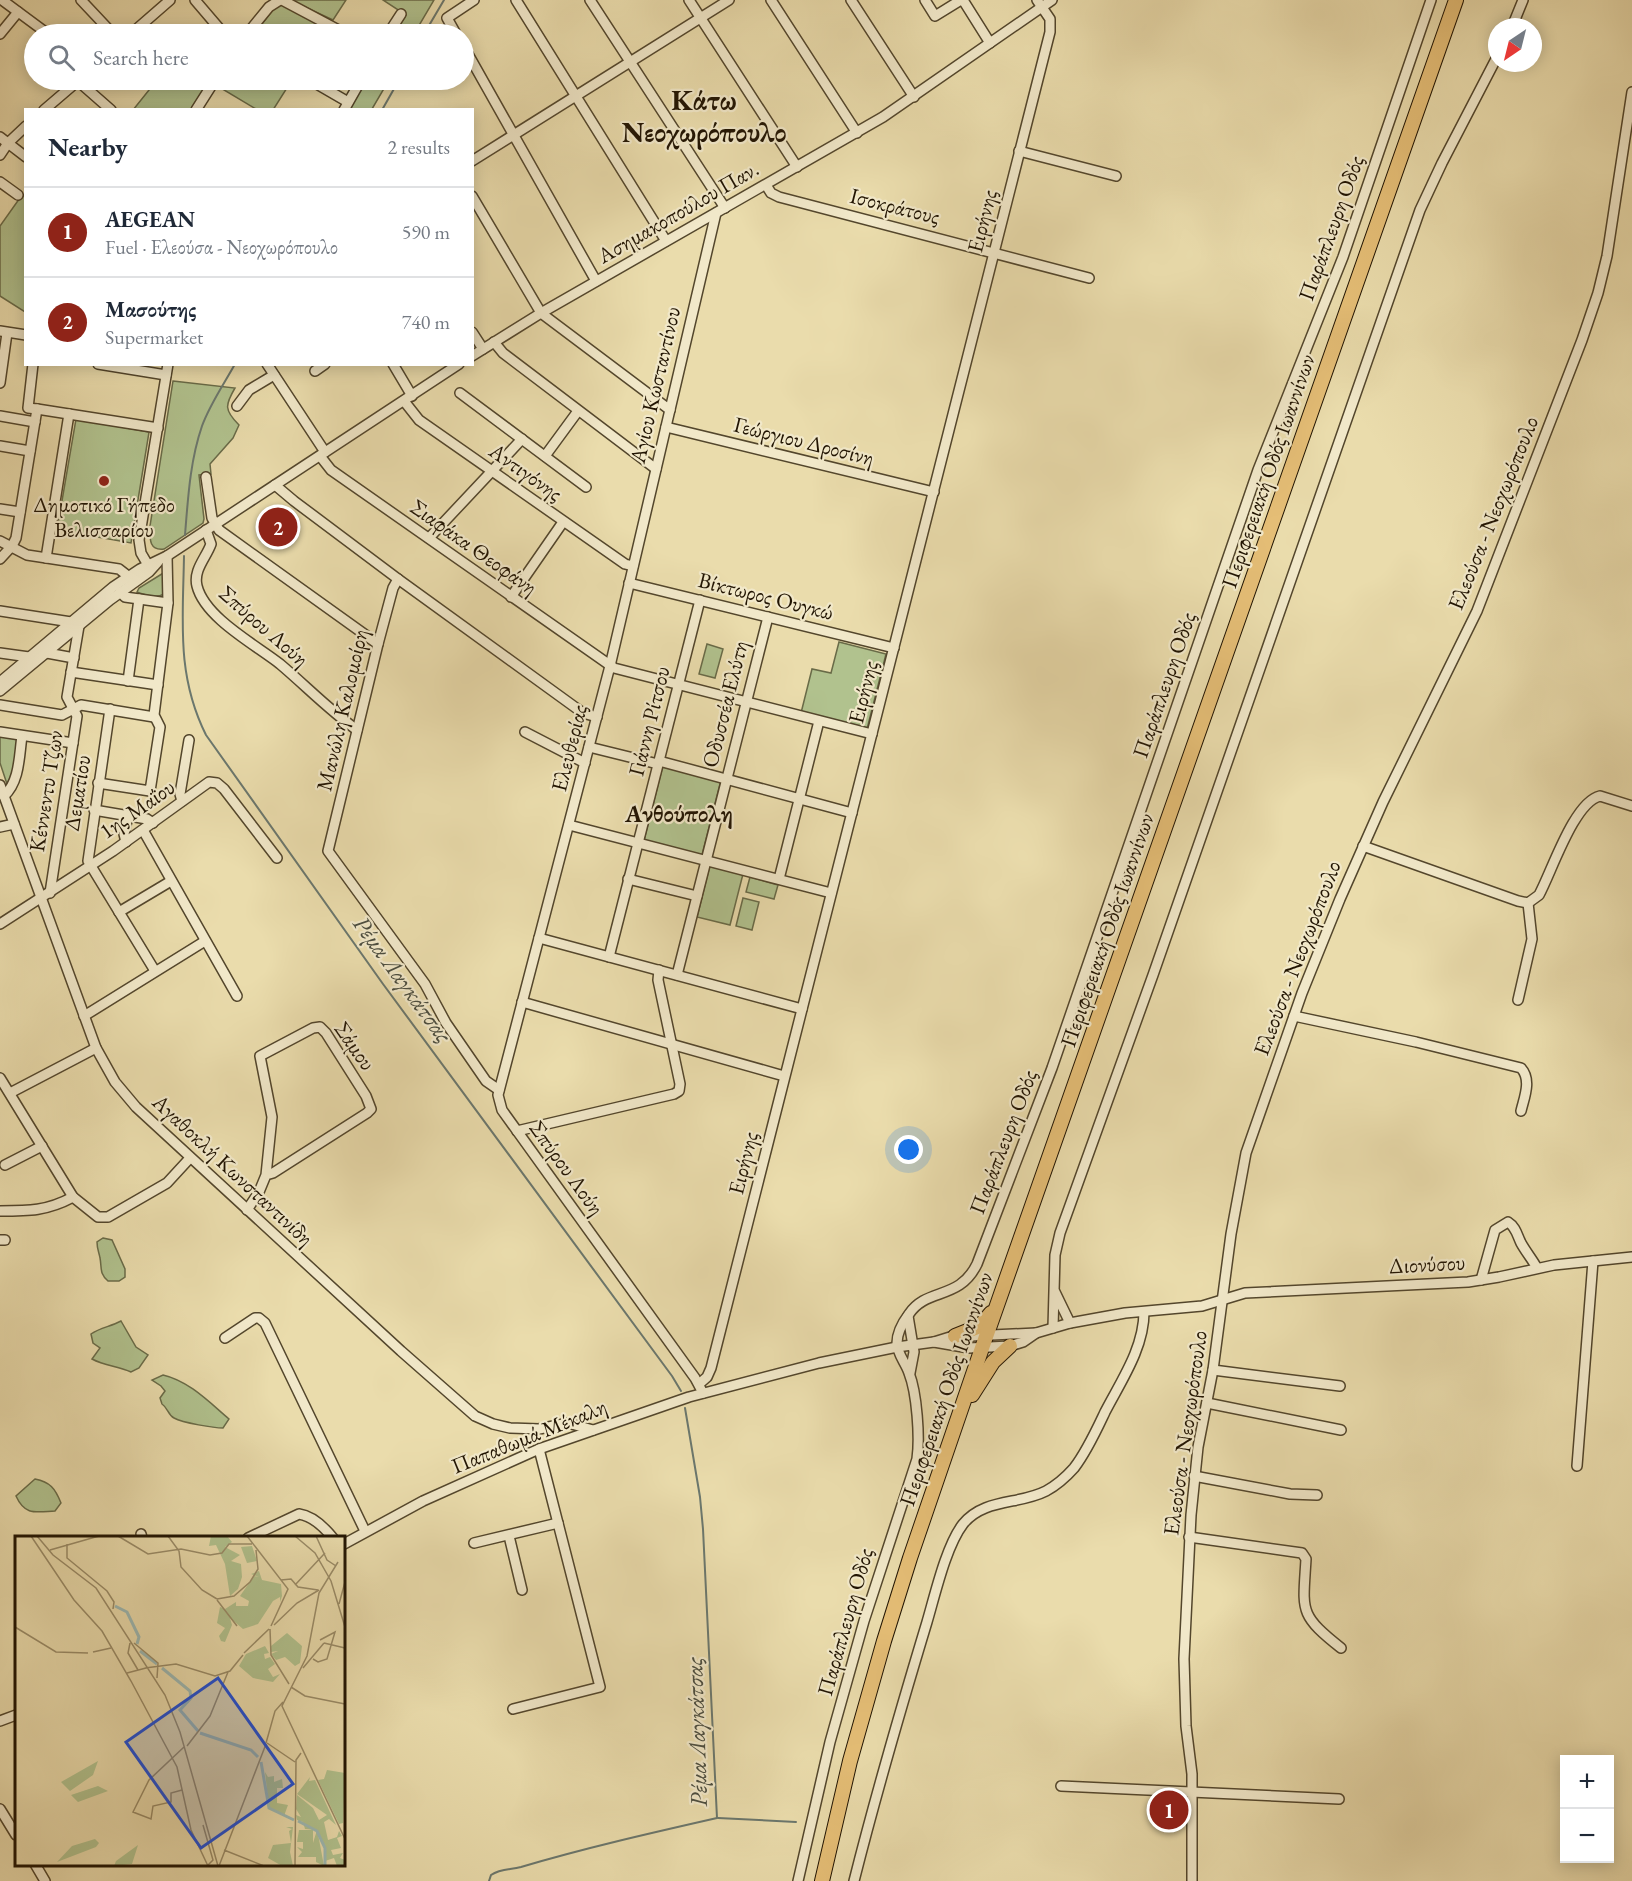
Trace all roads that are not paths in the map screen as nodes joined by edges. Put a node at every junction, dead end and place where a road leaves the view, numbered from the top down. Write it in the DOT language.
graph roads {
  1 [pos="2,0"];
  2 [pos="81,0"];
  3 [pos="170,0"];
  4 [pos="195,0"];
  5 [pos="281,0"];
  6 [pos="474,0"];
  7 [pos="516,0"];
  8 [pos="590,0"];
  9 [pos="689,0"];
  10 [pos="729,0"];
  11 [pos="771,0"];
  12 [pos="851,0"];
  13 [pos="925,0"];
  14 [pos="962,0"];
  15 [pos="1052,0"];
  16 [pos="1431,0"];
  17 [pos="1456,0"];
  18 [pos="1523,0"];
  19 [pos="1039,4"];
  20 [pos="18,12"];
  21 [pos="400,14"];
  22 [pos="700,18"];
  23 [pos="1516,18"];
  24 [pos="34,24"];
  25 [pos="104,24"];
  26 [pos="142,24"];
  27 [pos="215,24"];
  28 [pos="255,24"];
  29 [pos="327,24"];
  30 [pos="394,24"];
  31 [pos="450,24"];
  32 [pos="0,34"];
  33 [pos="990,43"];
  34 [pos="630,62"];
  35 [pos="474,65"];
  36 [pos="1489,72"];
  37 [pos="67,90"];
  38 [pos="90,90"];
  39 [pos="209,90"];
  40 [pos="324,90"];
  41 [pos="356,90"];
  42 [pos="1632,92"];
  43 [pos="576,96"];
  44 [pos="914,96"];
  45 [pos="346,106"];
  46 [pos="46,108"];
  47 [pos="109,108"];
  48 [pos="197,108"];
  49 [pos="24,127"];
  50 [pos="857,133"];
  51 [pos="513,135"];
  52 [pos="4,140"];
  53 [pos="1019,151"];
  54 [pos="0,155"];
  55 [pos="24,155"];
  56 [pos="474,160"];
  57 [pos="798,167"];
  58 [pos="1116,176"];
  59 [pos="0,182"];
  60 [pos="766,185"];
  61 [pos="18,195"];
  62 [pos="474,199"];
  63 [pos="720,210"];
  64 [pos="666,241"];
  65 [pos="994,253"];
  66 [pos="1089,278"];
  67 [pos="596,281"];
  68 [pos="541,313"];
  69 [pos="3,332"];
  70 [pos="24,335"];
  71 [pos="474,335"];
  72 [pos="494,342"];
  73 [pos="483,349"];
  74 [pos="474,355"];
  75 [pos="33,366"];
  76 [pos="110,366"];
  77 [pos="168,366"];
  78 [pos="268,366"];
  79 [pos="322,366"];
  80 [pos="394,366"];
  81 [pos="456,366"];
  82 [pos="315,371"];
  83 [pos="166,375"];
  84 [pos="274,375"];
  85 [pos="0,383"];
  86 [pos="460,393"];
  87 [pos="408,398"];
  88 [pos="237,406"];
  89 [pos="37,409"];
  90 [pos="670,410"];
  91 [pos="578,411"];
  92 [pos="69,414"];
  93 [pos="0,416"];
  94 [pos="35,422"];
  95 [pos="666,427"];
  96 [pos="158,428"];
  97 [pos="522,439"];
  98 [pos="0,446"];
  99 [pos="30,451"];
  100 [pos="322,454"];
  101 [pos="544,456"];
  102 [pos="656,469"];
  103 [pos="491,472"];
  104 [pos="206,477"];
  105 [pos="275,485"];
  106 [pos="586,487"];
  107 [pos="934,492"];
  108 [pos="0,508"];
  109 [pos="20,512"];
  110 [pos="563,522"];
  111 [pos="214,524"];
  112 [pos="202,532"];
  113 [pos="429,538"];
  114 [pos="0,541"];
  115 [pos="12,546"];
  116 [pos="46,558"];
  117 [pos="163,558"];
  118 [pos="0,559"];
  119 [pos="148,564"];
  120 [pos="633,566"];
  121 [pos="128,576"];
  122 [pos="398,579"];
  123 [pos="629,583"];
  124 [pos="120,592"];
  125 [pos="511,597"];
  126 [pos="139,599"];
  127 [pos="700,600"];
  128 [pos="168,603"];
  129 [pos="0,611"];
  130 [pos="768,617"];
  131 [pos="75,624"];
  132 [pos="378,644"];
  133 [pos="894,648"];
  134 [pos="47,652"];
  135 [pos="0,653"];
  136 [pos="30,657"];
  137 [pos="74,658"];
  138 [pos="610,666"];
  139 [pos="71,672"];
  140 [pos="128,681"];
  141 [pos="0,682"];
  142 [pos="158,685"];
  143 [pos="678,685"];
  144 [pos="0,690"];
  145 [pos="746,702"];
  146 [pos="0,705"];
  147 [pos="73,708"];
  148 [pos="110,710"];
  149 [pos="154,717"];
  150 [pos="597,717"];
  151 [pos="819,721"];
  152 [pos="357,730"];
  153 [pos="0,732"];
  154 [pos="525,732"];
  155 [pos="872,734"];
  156 [pos="22,736"];
  157 [pos="189,740"];
  158 [pos="73,743"];
  159 [pos="589,747"];
  160 [pos="658,762"];
  161 [pos="585,763"];
  162 [pos="727,779"];
  163 [pos="98,783"];
  164 [pos="0,785"];
  165 [pos="4,796"];
  166 [pos="800,798"];
  167 [pos="182,801"];
  168 [pos="1632,806"];
  169 [pos="94,810"];
  170 [pos="852,813"];
  171 [pos="128,816"];
  172 [pos="153,823"];
  173 [pos="14,824"];
  174 [pos="569,825"];
  175 [pos="0,827"];
  176 [pos="143,830"];
  177 [pos="126,842"];
  178 [pos="638,843"];
  179 [pos="1363,846"];
  180 [pos="277,858"];
  181 [pos="706,860"];
  182 [pos="90,866"];
  183 [pos="628,879"];
  184 [pos="779,879"];
  185 [pos="171,881"];
  186 [pos="831,893"];
  187 [pos="46,895"];
  188 [pos="697,896"];
  189 [pos="1528,903"];
  190 [pos="119,912"];
  191 [pos="0,924"];
  192 [pos="539,938"];
  193 [pos="205,941"];
  194 [pos="609,957"];
  195 [pos="659,970"];
  196 [pos="155,971"];
  197 [pos="677,975"];
  198 [pos="237,996"];
  199 [pos="1518,1000"];
  200 [pos="522,1002"];
  201 [pos="802,1009"];
  202 [pos="84,1016"];
  203 [pos="1294,1016"];
  204 [pos="671,1044"];
  205 [pos="96,1048"];
  206 [pos="784,1076"];
  207 [pos="4,1087"];
  208 [pos="499,1090"];
  209 [pos="1521,1112"];
  210 [pos="517,1131"];
  211 [pos="42,1146"];
  212 [pos="190,1158"];
  213 [pos="5,1165"];
  214 [pos="266,1175"];
  215 [pos="73,1197"];
  216 [pos="247,1210"];
  217 [pos="0,1211"];
  218 [pos="1632,1257"];
  219 [pos="1593,1261"];
  220 [pos="1537,1268"];
  221 [pos="1481,1280"];
  222 [pos="1054,1290"];
  223 [pos="1222,1299"];
  224 [pos="999,1301"];
  225 [pos="1144,1311"];
  226 [pos="908,1316"];
  227 [pos="1070,1323"];
  228 [pos="1053,1328"];
  229 [pos="1036,1333"];
  230 [pos="955,1336"];
  231 [pos="225,1338"];
  232 [pos="934,1342"];
  233 [pos="984,1342"];
  234 [pos="914,1344"];
  235 [pos="1010,1346"];
  236 [pos="897,1347"];
  237 [pos="1213,1370"];
  238 [pos="910,1374"];
  239 [pos="1340,1386"];
  240 [pos="701,1389"];
  241 [pos="1207,1403"];
  242 [pos="960,1411"];
  243 [pos="593,1430"];
  244 [pos="1341,1430"];
  245 [pos="539,1449"];
  246 [pos="1577,1466"];
  247 [pos="1194,1476"];
  248 [pos="1317,1495"];
  249 [pos="558,1523"];
  250 [pos="269,1527"];
  251 [pos="365,1531"];
  252 [pos="252,1536"];
  253 [pos="274,1536"];
  254 [pos="331,1536"];
  255 [pos="508,1536"];
  256 [pos="1189,1537"];
  257 [pos="345,1543"];
  258 [pos="474,1543"];
  259 [pos="522,1590"];
  260 [pos="1341,1648"];
  261 [pos="513,1709"];
  262 [pos="15,1715"];
  263 [pos="0,1721"];
  264 [pos="1061,1786"];
  265 [pos="1192,1792"];
  266 [pos="1339,1799"];
  267 [pos="0,1809"];
  268 [pos="15,1833"];
  269 [pos="36,1866"];
  270 [pos="45,1881"];
  271 [pos="798,1881"];
  272 [pos="822,1881"];
  273 [pos="854,1881"];
  274 [pos="1192,1881"];
  1 -- 20 [label="street"];
  2 -- 25 [label="street"];
  3 -- 26 [label="street"];
  4 -- 27 [label="street"];
  5 -- 28 [label="street"];
  5 -- 29 [label="street"];
  6 -- 31 [label="street"];
  7 -- 43 [label="street"];
  8 -- 34 [label="street"];
  9 -- 22 [label="street"];
  10 -- 22 [label="street"];
  11 -- 50 [label="street"];
  12 -- 44 [label="street"];
  13 -- 14 [label="street"];
  14 -- 33 [label="street"];
  15 -- 19 [label="street, Ασημακοπούλου Παν."];
  16 -- 226 [label="street, Παράπλευρη Οδός"];
  17 -- 224 [label="highway, Περιφερειακή Οδός Ιωαννίνων"];
  18 -- 23 [label="street"];
  19 -- 33 [label="street, Ασημακοπούλου Παν."];
  19 -- 53 [label="street, Ειρήνης"];
  20 -- 24 [label="street"];
  20 -- 32 [label="street"];
  21 -- 30 [label="street"];
  22 -- 34 [label="street"];
  22 -- 57 [label="street"];
  33 -- 44 [label="street, Ασημακοπούλου Παν."];
  34 -- 43 [label="street"];
  34 -- 63 [label="street"];
  35 -- 51 [label="street"];
  36 -- 222 [label="street"];
  37 -- 46 [label="street"];
  38 -- 47 [label="street"];
  39 -- 48 [label="street"];
  40 -- 45 [label="street"];
  41 -- 45 [label="street"];
  42 -- 179 [label="street, Ελεούσα - Νεοχωρόπουλο"];
  43 -- 51 [label="street"];
  43 -- 64 [label="street"];
  44 -- 50 [label="street, Ασημακοπούλου Παν."];
  49 -- 52 [label="street"];
  50 -- 57 [label="street, Ασημακοπούλου Παν."];
  51 -- 56 [label="street"];
  51 -- 67 [label="street"];
  52 -- 54 [label="street"];
  52 -- 55 [label="street"];
  53 -- 58 [label="street"];
  53 -- 65 [label="street, Ειρήνης"];
  57 -- 60 [label="street, Ασημακοπούλου Παν."];
  59 -- 61 [label="street"];
  60 -- 63 [label="street, Ασημακοπούλου Παν."];
  60 -- 65 [label="street, Ισοκράτους"];
  62 -- 68 [label="street"];
  63 -- 64 [label="street, Ασημακοπούλου Παν."];
  63 -- 90 [label="street, Αγίου Κωσταντίνου"];
  64 -- 67 [label="street, Ασημακοπούλου Παν."];
  65 -- 66 [label="street, Ισοκράτους"];
  65 -- 107 [label="street, Ειρήνης"];
  67 -- 68 [label="street, Ασημακοπούλου Παν."];
  68 -- 72 [label="street, Ασημακοπούλου Παν."];
  68 -- 90 [label="street"];
  69 -- 70 [label="street"];
  69 -- 85 [label="street"];
  71 -- 73 [label="street"];
  72 -- 73 [label="street, Ασημακοπούλου Παν."];
  72 -- 91 [label="street"];
  73 -- 74 [label="street, Ασημακοπούλου Παν."];
  75 -- 89 [label="street"];
  76 -- 83 [label="street"];
  77 -- 83 [label="street"];
  78 -- 84 [label="street, Σιαφάκα Θεοφάνη"];
  79 -- 82 [label="street"];
  80 -- 87 [label="street, Αντιγόνης"];
  81 -- 87 [label="street"];
  83 -- 96 [label="street"];
  84 -- 88 [label="street"];
  84 -- 100 [label="street, Σιαφάκα Θεοφάνη"];
  86 -- 97 [label="street"];
  87 -- 100 [label="street"];
  87 -- 103 [label="street, Αντιγόνης"];
  89 -- 92 [label="street"];
  89 -- 94 [label="street"];
  90 -- 95 [label="street, Αγίου Κωσταντίνου"];
  91 -- 101 [label="street"];
  91 -- 102 [label="street"];
  92 -- 96 [label="street"];
  92 -- 116 [label="street"];
  93 -- 94 [label="street"];
  94 -- 99 [label="street"];
  95 -- 102 [label="street, Αγίου Κωσταντίνου"];
  95 -- 107 [label="street, Γεώργιου Δροσίνη"];
  96 -- 119 [label="street"];
  97 -- 101 [label="street"];
  97 -- 103 [label="street"];
  98 -- 99 [label="street"];
  99 -- 109 [label="street"];
  100 -- 105 [label="street"];
  100 -- 113 [label="street, Σιαφάκα Θεοφάνη"];
  101 -- 106 [label="street"];
  102 -- 120 [label="street, Αγίου Κωσταντίνου"];
  103 -- 110 [label="street, Αντιγόνης"];
  103 -- 113 [label="street"];
  104 -- 111 [label="street"];
  105 -- 111 [label="street"];
  105 -- 122 [label="street"];
  107 -- 133 [label="street, Ειρήνης"];
  108 -- 109 [label="street"];
  109 -- 115 [label="street"];
  110 -- 120 [label="street, Αντιγόνης"];
  110 -- 125 [label="street"];
  111 -- 112 [label="street"];
  111 -- 132 [label="street"];
  112 -- 117 [label="street"];
  112 -- 152 [label="street, Σπύρου Λούη"];
  113 -- 125 [label="street, Σιαφάκα Θεοφάνη"];
  114 -- 115 [label="street"];
  115 -- 116 [label="street"];
  115 -- 118 [label="street"];
  116 -- 121 [label="street"];
  117 -- 119 [label="street"];
  117 -- 124 [label="street"];
  117 -- 128 [label="street"];
  119 -- 121 [label="street"];
  120 -- 123 [label="street, Ελευθερίας"];
  121 -- 131 [label="street"];
  122 -- 132 [label="street, Μανώλη Καλομοίρη"];
  122 -- 150 [label="street"];
  123 -- 127 [label="street, Βίκτωρος Ουγκώ"];
  123 -- 138 [label="street, Ελευθερίας"];
  124 -- 126 [label="street"];
  124 -- 131 [label="street"];
  125 -- 138 [label="street, Σιαφάκα Θεοφάνη"];
  126 -- 128 [label="street"];
  126 -- 140 [label="street"];
  127 -- 130 [label="street, Βίκτωρος Ουγκώ"];
  127 -- 143 [label="street, Γιάννη Ρίτσου"];
  128 -- 142 [label="street"];
  129 -- 131 [label="street"];
  130 -- 133 [label="street, Βίκτωρος Ουγκώ"];
  130 -- 145 [label="street, Οδυσσέα Ελύτη"];
  131 -- 134 [label="street"];
  131 -- 136 [label="street"];
  131 -- 137 [label="street, Κέννεντυ Τζων"];
  132 -- 152 [label="street, Μανώλη Καλομοίρη"];
  133 -- 155 [label="street, Ειρήνης"];
  134 -- 137 [label="street"];
  134 -- 144 [label="street"];
  135 -- 136 [label="street"];
  136 -- 141 [label="street"];
  137 -- 139 [label="street, Κέννεντυ Τζων"];
  138 -- 143 [label="street, Σιαφάκα Θεοφάνη"];
  138 -- 150 [label="street, Ελευθερίας"];
  139 -- 140 [label="street"];
  139 -- 147 [label="street, Κέννεντυ Τζων"];
  140 -- 142 [label="street"];
  142 -- 149 [label="street"];
  143 -- 145 [label="street, Σιαφάκα Θεοφάνη"];
  143 -- 160 [label="street, Γιάννη Ρίτσου"];
  145 -- 151 [label="street, Σιαφάκα Θεοφάνη"];
  145 -- 162 [label="street, Οδυσσέα Ελύτη"];
  146 -- 147 [label="street"];
  147 -- 148 [label="street"];
  147 -- 158 [label="street, Κέννεντυ Τζων"];
  148 -- 149 [label="street"];
  148 -- 163 [label="street, Δεματίου"];
  149 -- 163 [label="street"];
  150 -- 159 [label="street, Ελευθερίας"];
  151 -- 155 [label="street, Σιαφάκα Θεοφάνη"];
  151 -- 166 [label="street"];
  152 -- 208 [label="street, Μανώλη Καλομοίρη"];
  153 -- 156 [label="street"];
  154 -- 161 [label="street"];
  155 -- 170 [label="street, Ειρήνης"];
  156 -- 158 [label="street"];
  156 -- 165 [label="street"];
  157 -- 167 [label="street"];
  158 -- 187 [label="street, Κέννεντυ Τζων"];
  159 -- 160 [label="street"];
  159 -- 161 [label="street, Ελευθερίας"];
  160 -- 162 [label="street"];
  160 -- 178 [label="street, Γιάννη Ρίτσου"];
  161 -- 174 [label="street, Ελευθερίας"];
  162 -- 166 [label="street"];
  162 -- 181 [label="street, Οδυσσέα Ελύτη"];
  163 -- 169 [label="street, Δεματίου"];
  164 -- 165 [label="street, Αγαθοκλή Κωνσταντινίδη"];
  165 -- 173 [label="street, Αγαθοκλή Κωνσταντινίδη"];
  166 -- 170 [label="street"];
  166 -- 184 [label="street"];
  167 -- 172 [label="street, 1ης Μαΐου"];
  167 -- 180 [label="street, 1ης Μαΐου"];
  168 -- 189 [label="street"];
  169 -- 171 [label="street"];
  169 -- 182 [label="street, Δεματίου"];
  170 -- 186 [label="street, Ειρήνης"];
  171 -- 172 [label="street"];
  171 -- 177 [label="street"];
  172 -- 176 [label="street, 1ης Μαΐου"];
  173 -- 175 [label="street"];
  173 -- 187 [label="street, Αγαθοκλή Κωνσταντινίδη"];
  174 -- 178 [label="street"];
  174 -- 192 [label="street, Ελευθερίας"];
  176 -- 177 [label="street, 1ης Μαΐου"];
  176 -- 185 [label="street"];
  177 -- 182 [label="street, 1ης Μαΐου"];
  178 -- 181 [label="street"];
  178 -- 183 [label="street, Γιάννη Ρίτσου"];
  179 -- 189 [label="street"];
  179 -- 203 [label="street, Ελεούσα - Νεοχωρόπουλο"];
  181 -- 184 [label="street"];
  181 -- 188 [label="street, Οδυσσέα Ελύτη"];
  182 -- 187 [label="street, 1ης Μαΐου"];
  182 -- 190 [label="street"];
  183 -- 188 [label="street"];
  183 -- 194 [label="street, Γιάννη Ρίτσου"];
  184 -- 186 [label="street"];
  185 -- 190 [label="street"];
  185 -- 193 [label="street"];
  186 -- 201 [label="street, Ειρήνης"];
  187 -- 191 [label="street, 1ης Μαΐου"];
  187 -- 202 [label="street, Αγαθοκλή Κωνσταντινίδη"];
  188 -- 197 [label="street, Οδυσσέα Ελύτη"];
  189 -- 199 [label="street"];
  190 -- 196 [label="street"];
  192 -- 194 [label="street"];
  192 -- 200 [label="street"];
  193 -- 196 [label="street"];
  193 -- 198 [label="street"];
  194 -- 195 [label="street"];
  195 -- 197 [label="street"];
  195 -- 204 [label="street"];
  196 -- 202 [label="street"];
  197 -- 201 [label="street"];
  200 -- 204 [label="street"];
  200 -- 208 [label="street"];
  201 -- 206 [label="street, Ειρήνης"];
  202 -- 205 [label="street, Αγαθοκλή Κωνσταντινίδη"];
  203 -- 209 [label="street"];
  203 -- 223 [label="street, Ελεούσα - Νεοχωρόπουλο"];
  204 -- 206 [label="street"];
  204 -- 210 [label="street"];
  205 -- 207 [label="street"];
  205 -- 212 [label="street, Αγαθοκλή Κωνσταντινίδη"];
  206 -- 240 [label="street, Ειρήνης"];
  207 -- 211 [label="street"];
  208 -- 210 [label="street, Σπύρου Λούη"];
  210 -- 240 [label="street, Σπύρου Λούη"];
  211 -- 213 [label="street"];
  211 -- 215 [label="street"];
  212 -- 215 [label="street"];
  212 -- 216 [label="street, Αγαθοκλή Κωνσταντινίδη"];
  214 -- 214 [label="street, Σάμου"];
  214 -- 216 [label="street, Σάμου"];
  215 -- 217 [label="street"];
  216 -- 243 [label="street, Αγαθοκλή Κωνσταντινίδη"];
  218 -- 219 [label="street, Διονύσου"];
  219 -- 220 [label="street, Διονύσου"];
  219 -- 246 [label="street"];
  220 -- 221 [label="street, Διονύσου"];
  220 -- 221 [label="street"];
  221 -- 223 [label="street, Διονύσου"];
  222 -- 227 [label="street"];
  222 -- 228 [label="street"];
  223 -- 225 [label="street, Διονύσου"];
  223 -- 237 [label="street, Ελεούσα - Νεοχωρόπουλο"];
  224 -- 230 [label="highway"];
  224 -- 233 [label="highway, Περιφερειακή Οδός Ιωαννίνων"];
  225 -- 227 [label="street, Διονύσου"];
  225 -- 273 [label="street"];
  226 -- 234 [label="street, Παράπλευρη Οδός"];
  226 -- 236 [label="street"];
  227 -- 228 [label="street, Διονύσου"];
  228 -- 229 [label="street, Διονύσου"];
  229 -- 233 [label="street"];
  229 -- 235 [label="street"];
  230 -- 232 [label="street"];
  230 -- 233 [label="street"];
  231 -- 251 [label="street"];
  232 -- 233 [label="street"];
  232 -- 234 [label="street, Παπαθωμά Μέκαλη"];
  233 -- 235 [label="street"];
  233 -- 242 [label="highway, Περιφερειακή Οδός Ιωαννίνων"];
  234 -- 236 [label="street, Παπαθωμά Μέκαλη"];
  234 -- 238 [label="street, Παράπλευρη Οδός"];
  235 -- 242 [label="highway"];
  236 -- 238 [label="street, Παράπλευρη Οδός"];
  236 -- 240 [label="street, Παπαθωμά Μέκαλη"];
  237 -- 239 [label="street"];
  237 -- 241 [label="street, Ελεούσα - Νεοχωρόπουλο"];
  238 -- 271 [label="street, Παράπλευρη Οδός"];
  240 -- 243 [label="street, Παπαθωμά Μέκαλη"];
  241 -- 244 [label="street"];
  241 -- 247 [label="street, Ελεούσα - Νεοχωρόπουλο"];
  242 -- 272 [label="highway, Περιφερειακή Οδός Ιωαννίνων"];
  243 -- 245 [label="street, Παπαθωμά Μέκαλη"];
  245 -- 249 [label="street"];
  245 -- 251 [label="street, Παπαθωμά Μέκαλη"];
  247 -- 248 [label="street"];
  247 -- 256 [label="street, Ελεούσα - Νεοχωρόπουλο"];
  249 -- 255 [label="street"];
  249 -- 261 [label="street"];
  250 -- 252 [label="street"];
  250 -- 253 [label="street"];
  250 -- 254 [label="street"];
  251 -- 257 [label="street, Παπαθωμά Μέκαλη"];
  255 -- 258 [label="street"];
  255 -- 259 [label="street"];
  256 -- 260 [label="street"];
  256 -- 265 [label="street, Ελεούσα - Νεοχωρόπουλο"];
  262 -- 263 [label="street"];
  264 -- 265 [label="street"];
  265 -- 266 [label="street"];
  265 -- 274 [label="street, Ελεούσα - Νεοχωρόπουλο"];
  267 -- 268 [label="street"];
  269 -- 270 [label="street"];
}
